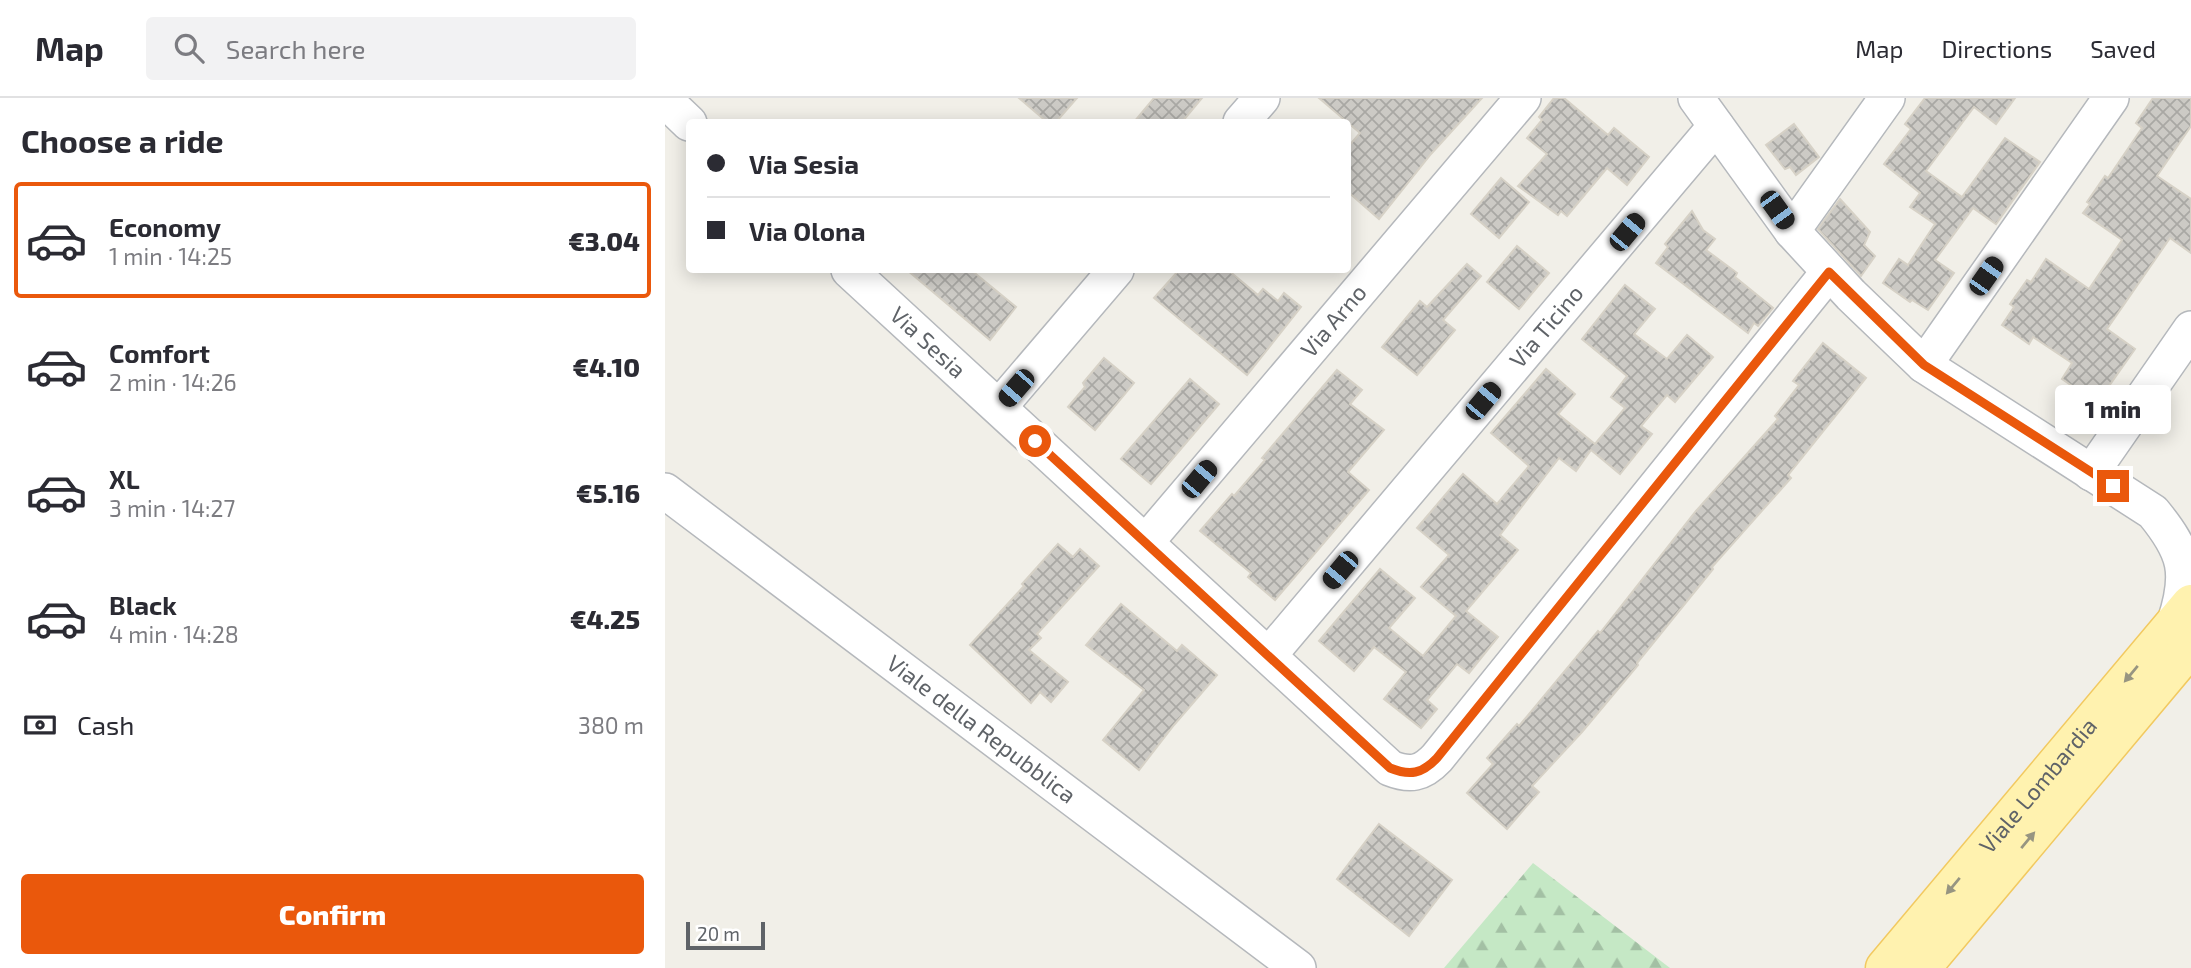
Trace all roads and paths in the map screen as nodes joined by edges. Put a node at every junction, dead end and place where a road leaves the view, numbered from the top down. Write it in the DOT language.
graph roads {
  1 [pos="1262,98"];
  2 [pos="1523,98"];
  3 [pos="1887,98"];
  4 [pos="2111,98"];
  5 [pos="665,100"];
  6 [pos="1706,112"];
  7 [pos="686,119"];
  8 [pos="1244,119"];
  9 [pos="1792,231"];
  10 [pos="1829,272"];
  11 [pos="852,273"];
  12 [pos="1113,273"];
  13 [pos="2191,329"];
  14 [pos="1924,365"];
  15 [pos="999,407"];
  16 [pos="2091,472"];
  17 [pos="665,491"];
  18 [pos="2134,499"];
  19 [pos="2191,516"];
  20 [pos="1146,542"];
  21 [pos="2186,624"];
  22 [pos="1269,655"];
  23 [pos="1298,968"];
  24 [pos="1885,968"];
  25 [pos="1921,968"];
  1 -- 8 [label="street"];
  2 -- 20 [label="street, Via Arno"];
  3 -- 9 [label="street"];
  4 -- 14 [label="street"];
  5 -- 7 [label="street"];
  6 -- 9 [label="street"];
  6 -- 22 [label="street, Via Ticino"];
  9 -- 10 [label="street"];
  10 -- 14 [label="street"];
  10 -- 22 [label="street, Via Sesia"];
  11 -- 15 [label="street, Via Sesia"];
  12 -- 15 [label="street"];
  13 -- 16 [label="street"];
  14 -- 16 [label="street"];
  15 -- 20 [label="street, Via Sesia"];
  16 -- 18 [label="street"];
  17 -- 23 [label="street, Viale della Repubblica"];
  18 -- 19 [label="street"];
  18 -- 21 [label="street"];
  20 -- 22 [label="street, Via Sesia"];
  21 -- 24 [label="main road, Viale Lombardia, one-way"];
  25 -- 21 [label="main road, Viale Lombardia, one-way"];
}
